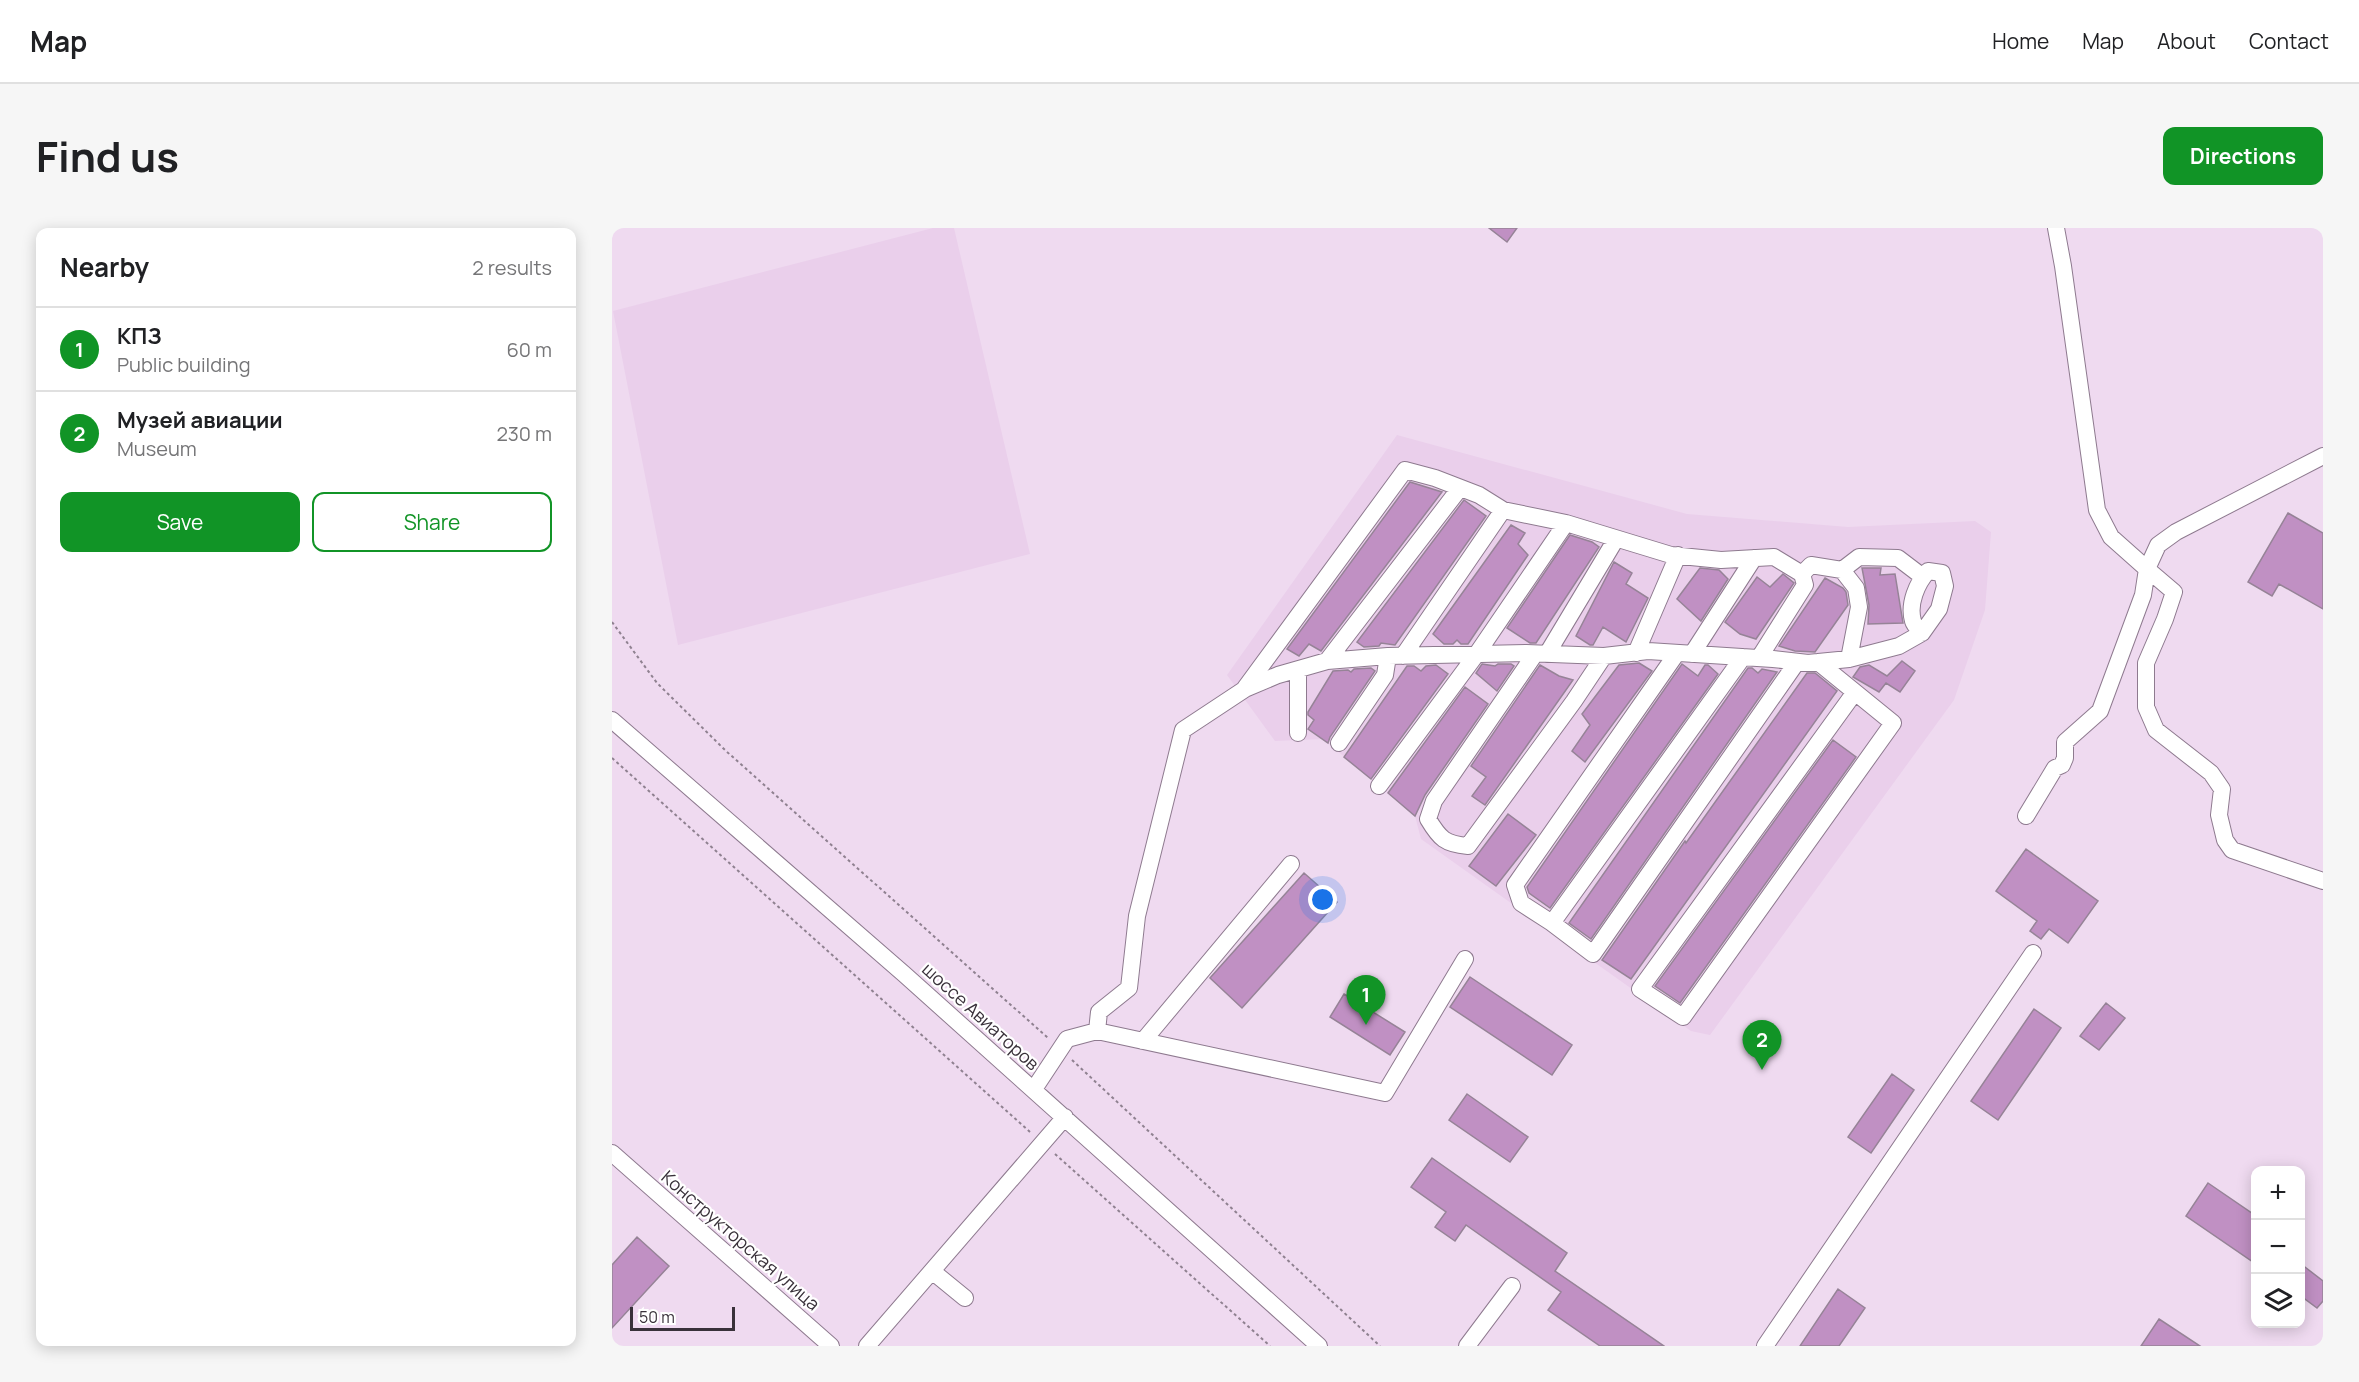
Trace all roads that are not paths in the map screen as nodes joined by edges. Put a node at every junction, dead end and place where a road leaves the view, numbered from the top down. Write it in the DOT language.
graph roads {
  1 [pos="2056,228"];
  2 [pos="2323,456"];
  3 [pos="1460,488"];
  4 [pos="1503,510"];
  5 [pos="1566,523"];
  6 [pos="1616,539"];
  7 [pos="1678,555"];
  8 [pos="1754,558"];
  9 [pos="2148,569"];
  10 [pos="1842,570"];
  11 [pos="1802,574"];
  12 [pos="1923,577"];
  13 [pos="1922,633"];
  14 [pos="1636,653"];
  15 [pos="1685,653"];
  16 [pos="1541,654"];
  17 [pos="1476,655"];
  18 [pos="1395,656"];
  19 [pos="1604,657"];
  20 [pos="1751,657"];
  21 [pos="1849,659"];
  22 [pos="1326,661"];
  23 [pos="1797,662"];
  24 [pos="1818,662"];
  25 [pos="1298,670"];
  26 [pos="1245,689"];
  27 [pos="1855,692"];
  28 [pos="612,720"];
  29 [pos="1298,733"];
  30 [pos="1340,743"];
  31 [pos="1379,786"];
  32 [pos="2026,816"];
  33 [pos="1291,864"];
  34 [pos="2323,880"];
  35 [pos="1552,923"];
  36 [pos="2033,953"];
  37 [pos="1466,959"];
  38 [pos="1097,1030"];
  39 [pos="1143,1041"];
  40 [pos="1034,1089"];
  41 [pos="1065,1117"];
  42 [pos="619,1158"];
  43 [pos="932,1271"];
  44 [pos="1512,1286"];
  45 [pos="965,1298"];
  46 [pos="831,1346"];
  47 [pos="867,1346"];
  48 [pos="1319,1346"];
  49 [pos="1467,1346"];
  50 [pos="1765,1346"];
  1 -- 9 [label="street"];
  2 -- 9 [label="street"];
  3 -- 4 [label="street"];
  3 -- 22 [label="street"];
  3 -- 26 [label="street"];
  4 -- 5 [label="street"];
  4 -- 18 [label="street"];
  5 -- 6 [label="street"];
  5 -- 17 [label="street"];
  6 -- 7 [label="street"];
  6 -- 16 [label="street"];
  7 -- 8 [label="street"];
  7 -- 14 [label="street"];
  8 -- 11 [label="street"];
  8 -- 15 [label="street"];
  9 -- 32 [label="street"];
  9 -- 34 [label="street"];
  10 -- 11 [label="street"];
  10 -- 12 [label="street"];
  10 -- 21 [label="street"];
  11 -- 20 [label="street"];
  12 -- 13 [label="street"];
  12 -- 13 [label="street"];
  13 -- 21 [label="street"];
  14 -- 15 [label="street"];
  14 -- 19 [label="street"];
  15 -- 20 [label="street"];
  15 -- 35 [label="street"];
  16 -- 17 [label="street"];
  16 -- 19 [label="street"];
  16 -- 19 [label="street"];
  17 -- 18 [label="street"];
  17 -- 31 [label="street"];
  18 -- 22 [label="street"];
  18 -- 30 [label="street"];
  20 -- 23 [label="street"];
  20 -- 35 [label="street"];
  21 -- 24 [label="street"];
  22 -- 25 [label="street"];
  23 -- 24 [label="street"];
  23 -- 35 [label="street"];
  24 -- 27 [label="street"];
  25 -- 26 [label="street"];
  25 -- 29 [label="street"];
  26 -- 38 [label="street"];
  27 -- 27 [label="street"];
  28 -- 40 [label="street, шоссе Авиаторов"];
  33 -- 39 [label="street"];
  36 -- 50 [label="street"];
  37 -- 39 [label="street"];
  38 -- 39 [label="street"];
  38 -- 40 [label="street"];
  40 -- 41 [label="street, шоссе Авиаторов"];
  41 -- 43 [label="street"];
  41 -- 48 [label="street, шоссе Авиаторов"];
  42 -- 46 [label="street, Конструкторская улица"];
  43 -- 45 [label="street"];
  43 -- 47 [label="street"];
  44 -- 49 [label="street"];
}
